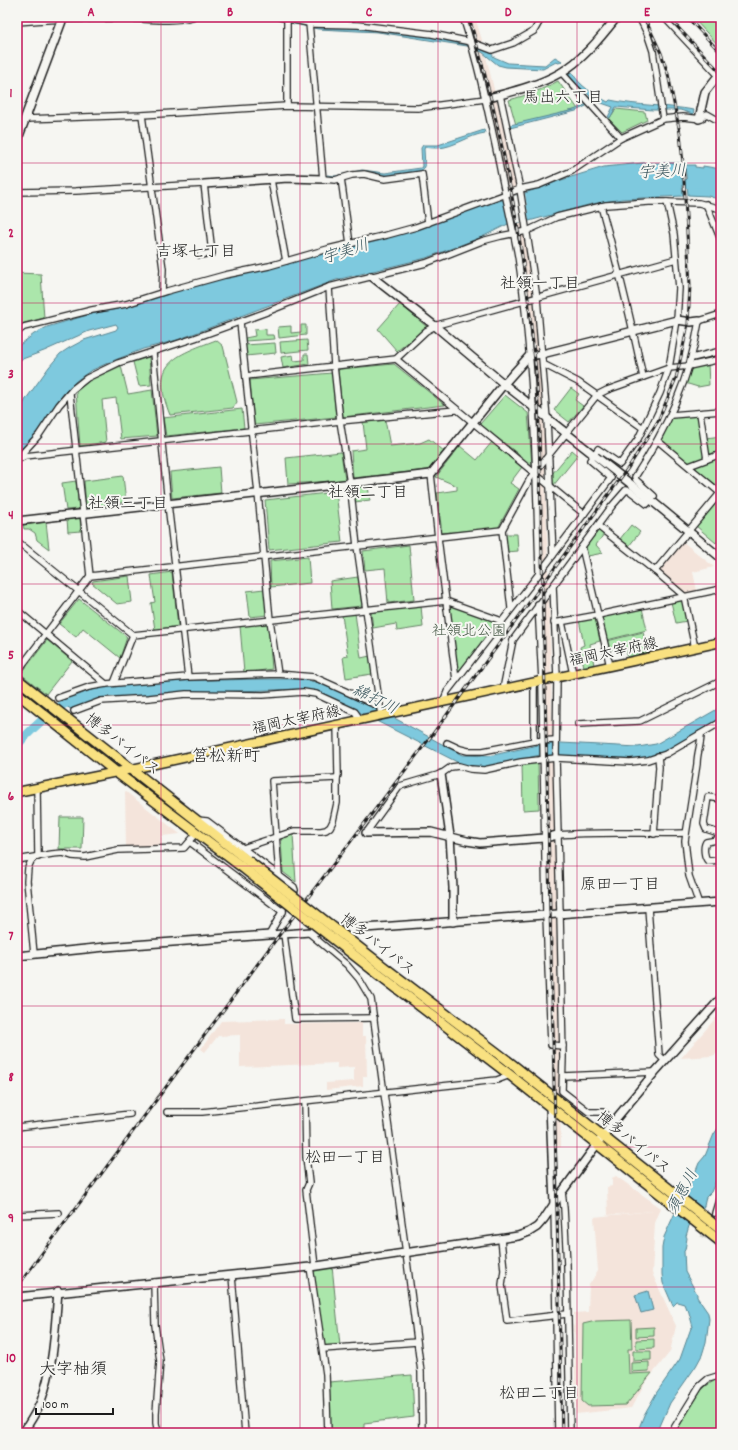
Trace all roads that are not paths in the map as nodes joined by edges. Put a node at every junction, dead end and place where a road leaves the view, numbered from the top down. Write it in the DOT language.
graph roads {
  1 [pos="192,17"];
  2 [pos="280,17"];
  3 [pos="463,17"];
  4 [pos="542,17"];
  5 [pos="617,17"];
  6 [pos="638,17"];
  7 [pos="664,17"];
  8 [pos="62,18"];
  9 [pos="123,18"];
  10 [pos="288,18"];
  11 [pos="17,22"];
  12 [pos="310,27"];
  13 [pos="471,42"];
  14 [pos="561,72"];
  15 [pos="720,75"];
  16 [pos="500,95"];
  17 [pos="485,99"];
  18 [pos="287,106"];
  19 [pos="316,106"];
  20 [pos="142,115"];
  21 [pos="21,119"];
  22 [pos="663,119"];
  23 [pos="699,119"];
  24 [pos="721,122"];
  25 [pos="621,138"];
  26 [pos="17,140"];
  27 [pos="341,178"];
  28 [pos="323,179"];
  29 [pos="271,180"];
  30 [pos="204,184"];
  31 [pos="153,187"];
  32 [pos="521,191"];
  33 [pos="17,192"];
  34 [pos="506,196"];
  35 [pos="667,202"];
  36 [pos="706,204"];
  37 [pos="601,206"];
  38 [pos="721,209"];
  39 [pos="428,223"];
  40 [pos="527,229"];
  41 [pos="513,232"];
  42 [pos="721,240"];
  43 [pos="350,244"];
  44 [pos="200,255"];
  45 [pos="676,259"];
  46 [pos="286,261"];
  47 [pos="371,276"];
  48 [pos="620,276"];
  49 [pos="329,287"];
  50 [pos="162,292"];
  51 [pos="536,298"];
  52 [pos="524,302"];
  53 [pos="721,314"];
  54 [pos="677,320"];
  55 [pos="699,321"];
  56 [pos="240,322"];
  57 [pos="436,326"];
  58 [pos="634,331"];
  59 [pos="17,332"];
  60 [pos="721,351"];
  61 [pos="153,352"];
  62 [pos="542,354"];
  63 [pos="529,356"];
  64 [pos="692,358"];
  65 [pos="396,359"];
  66 [pos="721,359"];
  67 [pos="543,364"];
  68 [pos="334,366"];
  69 [pos="689,366"];
  70 [pos="669,368"];
  71 [pos="246,376"];
  72 [pos="643,377"];
  73 [pos="504,384"];
  74 [pos="70,394"];
  75 [pos="598,395"];
  76 [pos="533,407"];
  77 [pos="456,410"];
  78 [pos="721,411"];
  79 [pos="700,413"];
  80 [pos="671,415"];
  81 [pos="547,418"];
  82 [pos="340,421"];
  83 [pos="473,423"];
  84 [pos="643,428"];
  85 [pos="251,432"];
  86 [pos="567,434"];
  87 [pos="162,441"];
  88 [pos="658,441"];
  89 [pos="76,451"];
  90 [pos="549,454"];
  91 [pos="594,454"];
  92 [pos="721,454"];
  93 [pos="17,459"];
  94 [pos="707,459"];
  95 [pos="689,466"];
  96 [pos="535,473"];
  97 [pos="431,474"];
  98 [pos="350,483"];
  99 [pos="550,486"];
  100 [pos="720,492"];
  101 [pos="258,493"];
  102 [pos="650,500"];
  103 [pos="168,504"];
  104 [pos="83,513"];
  105 [pos="584,514"];
  106 [pos="17,521"];
  107 [pos="598,526"];
  108 [pos="502,530"];
  109 [pos="687,531"];
  110 [pos="438,538"];
  111 [pos="17,542"];
  112 [pos="357,546"];
  113 [pos="582,547"];
  114 [pos="264,556"];
  115 [pos="553,556"];
  116 [pos="721,558"];
  117 [pos="176,567"];
  118 [pos="655,571"];
  119 [pos="539,574"];
  120 [pos="90,576"];
  121 [pos="553,586"];
  122 [pos="721,588"];
  123 [pos="79,592"];
  124 [pos="684,596"];
  125 [pos="446,601"];
  126 [pos="538,604"];
  127 [pos="511,608"];
  128 [pos="367,609"];
  129 [pos="17,610"];
  130 [pos="598,615"];
  131 [pos="270,620"];
  132 [pos="502,621"];
  133 [pos="562,622"];
  134 [pos="554,623"];
  135 [pos="184,629"];
  136 [pos="46,634"];
  137 [pos="133,635"];
  138 [pos="721,642"];
  139 [pos="696,648"];
  140 [pos="610,666"];
  141 [pos="17,672"];
  142 [pos="278,674"];
  143 [pos="573,674"];
  144 [pos="188,677"];
  145 [pos="557,677"];
  146 [pos="17,679"];
  147 [pos="456,680"];
  148 [pos="538,681"];
  149 [pos="721,681"];
  150 [pos="114,683"];
  151 [pos="106,684"];
  152 [pos="503,689"];
  153 [pos="17,693"];
  154 [pos="58,698"];
  155 [pos="443,702"];
  156 [pos="74,711"];
  157 [pos="383,711"];
  158 [pos="361,719"];
  159 [pos="721,722"];
  160 [pos="337,724"];
  161 [pos="578,724"];
  162 [pos="701,734"];
  163 [pos="543,740"];
  164 [pos="556,740"];
  165 [pos="534,741"];
  166 [pos="447,743"];
  167 [pos="658,756"];
  168 [pos="543,758"];
  169 [pos="556,758"];
  170 [pos="132,769"];
  171 [pos="116,772"];
  172 [pos="441,774"];
  173 [pos="337,778"];
  174 [pos="37,788"];
  175 [pos="17,792"];
  176 [pos="721,800"];
  177 [pos="195,819"];
  178 [pos="720,832"];
  179 [pos="197,833"];
  180 [pos="366,833"];
  181 [pos="686,833"];
  182 [pos="654,834"];
  183 [pos="558,835"];
  184 [pos="450,836"];
  185 [pos="277,837"];
  186 [pos="544,838"];
  187 [pos="190,842"];
  188 [pos="243,848"];
  189 [pos="36,857"];
  190 [pos="17,860"];
  191 [pos="721,860"];
  192 [pos="279,875"];
  193 [pos="295,890"];
  194 [pos="721,902"];
  195 [pos="700,904"];
  196 [pos="648,908"];
  197 [pos="560,914"];
  198 [pos="546,916"];
  199 [pos="453,922"];
  200 [pos="308,932"];
  201 [pos="284,934"];
  202 [pos="269,935"];
  203 [pos="34,954"];
  204 [pos="17,956"];
  205 [pos="721,998"];
  206 [pos="374,1018"];
  207 [pos="563,1046"];
  208 [pos="665,1061"];
  209 [pos="655,1072"];
  210 [pos="510,1075"];
  211 [pos="563,1076"];
  212 [pos="384,1091"];
  213 [pos="305,1101"];
  214 [pos="550,1107"];
  215 [pos="168,1112"];
  216 [pos="130,1114"];
  217 [pos="614,1121"];
  218 [pos="17,1127"];
  219 [pos="603,1136"];
  220 [pos="597,1144"];
  221 [pos="562,1192"];
  222 [pos="721,1194"];
  223 [pos="554,1204"];
  224 [pos="59,1213"];
  225 [pos="715,1213"];
  226 [pos="17,1215"];
  227 [pos="703,1222"];
  228 [pos="721,1230"];
  229 [pos="501,1239"];
  230 [pos="721,1242"];
  231 [pos="406,1253"];
  232 [pos="313,1266"];
  233 [pos="232,1276"];
  234 [pos="154,1282"];
  235 [pos="58,1291"];
  236 [pos="17,1297"];
  237 [pos="567,1314"];
  238 [pos="556,1316"];
  239 [pos="417,1342"];
  240 [pos="323,1349"];
  241 [pos="721,1375"];
  242 [pos="328,1432"];
  243 [pos="23,1433"];
  244 [pos="158,1433"];
  245 [pos="245,1433"];
  246 [pos="319,1433"];
  247 [pos="422,1433"];
  248 [pos="558,1433"];
  249 [pos="570,1433"];
  250 [pos="671,1433"];
  1 -- 9 [label="street"];
  2 -- 10 [label="street"];
  3 -- 13 [label="street"];
  4 -- 13 [label="street"];
  5 -- 14 [label="street"];
  6 -- 22 [label="street"];
  7 -- 15 [label="street"];
  8 -- 9 [label="street"];
  8 -- 11 [label="street"];
  8 -- 21 [label="main road"];
  10 -- 12 [label="street"];
  10 -- 18 [label="street"];
  12 -- 13 [label="street"];
  12 -- 19 [label="street"];
  13 -- 17 [label="street"];
  14 -- 16 [label="street"];
  14 -- 25 [label="street"];
  15 -- 23 [label="street"];
  16 -- 17 [label="street"];
  16 -- 32 [label="street"];
  17 -- 19 [label="street"];
  17 -- 34 [label="street"];
  18 -- 19 [label="street"];
  18 -- 20 [label="street"];
  19 -- 28 [label="street"];
  20 -- 21 [label="street"];
  20 -- 31 [label="street"];
  21 -- 26 [label="main road"];
  22 -- 23 [label="street"];
  22 -- 25 [label="street"];
  23 -- 24 [label="street"];
  25 -- 32 [label="street"];
  27 -- 28 [label="street"];
  27 -- 39 [label="street"];
  27 -- 43 [label="street"];
  28 -- 29 [label="street"];
  29 -- 30 [label="street"];
  29 -- 46 [label="street"];
  30 -- 31 [label="street"];
  30 -- 44 [label="street"];
  31 -- 33 [label="street"];
  31 -- 50 [label="street"];
  32 -- 34 [label="street"];
  32 -- 40 [label="street"];
  34 -- 39 [label="street"];
  34 -- 41 [label="street"];
  35 -- 36 [label="street"];
  35 -- 37 [label="street"];
  35 -- 45 [label="street"];
  36 -- 38 [label="street"];
  36 -- 42 [label="street"];
  37 -- 40 [label="street"];
  37 -- 48 [label="street"];
  39 -- 43 [label="street"];
  40 -- 41 [label="street"];
  40 -- 51 [label="street"];
  41 -- 47 [label="street"];
  41 -- 52 [label="street"];
  43 -- 46 [label="street"];
  45 -- 48 [label="street"];
  45 -- 54 [label="street"];
  46 -- 50 [label="street"];
  47 -- 49 [label="street"];
  47 -- 57 [label="street"];
  48 -- 51 [label="street"];
  48 -- 58 [label="street"];
  49 -- 56 [label="street"];
  49 -- 68 [label="street"];
  50 -- 59 [label="street"];
  51 -- 52 [label="street"];
  51 -- 62 [label="street"];
  52 -- 57 [label="street"];
  52 -- 63 [label="street"];
  53 -- 55 [label="street"];
  54 -- 55 [label="street"];
  54 -- 58 [label="street"];
  54 -- 70 [label="street"];
  55 -- 64 [label="street"];
  56 -- 61 [label="street"];
  56 -- 71 [label="street"];
  57 -- 65 [label="street"];
  57 -- 73 [label="street"];
  58 -- 62 [label="street"];
  58 -- 72 [label="street"];
  60 -- 64 [label="street"];
  61 -- 74 [label="street"];
  61 -- 87 [label="street"];
  62 -- 63 [label="street"];
  62 -- 67 [label="street"];
  63 -- 73 [label="street"];
  63 -- 76 [label="street"];
  64 -- 69 [label="street"];
  65 -- 68 [label="street"];
  65 -- 77 [label="street"];
  66 -- 69 [label="street"];
  67 -- 75 [label="street"];
  67 -- 81 [label="street"];
  68 -- 71 [label="street"];
  68 -- 82 [label="street"];
  69 -- 70 [label="street"];
  69 -- 80 [label="street"];
  70 -- 72 [label="street"];
  70 -- 84 [label="street"];
  71 -- 85 [label="street"];
  72 -- 75 [label="street"];
  73 -- 76 [label="street"];
  73 -- 83 [label="street"];
  74 -- 89 [label="street"];
  74 -- 93 [label="street"];
  75 -- 84 [label="street"];
  75 -- 86 [label="street"];
  76 -- 81 [label="street"];
  76 -- 96 [label="street"];
  77 -- 82 [label="street"];
  77 -- 83 [label="street"];
  78 -- 79 [label="street"];
  79 -- 80 [label="street"];
  79 -- 94 [label="street"];
  80 -- 88 [label="street"];
  81 -- 86 [label="street"];
  81 -- 90 [label="street"];
  82 -- 85 [label="street"];
  82 -- 98 [label="street"];
  83 -- 96 [label="street"];
  83 -- 97 [label="street"];
  84 -- 91 [label="street"];
  85 -- 87 [label="street"];
  85 -- 101 [label="street"];
  86 -- 90 [label="street"];
  86 -- 91 [label="street"];
  87 -- 89 [label="street"];
  87 -- 103 [label="street"];
  88 -- 95 [label="street"];
  88 -- 102 [label="street"];
  89 -- 93 [label="street"];
  89 -- 104 [label="street"];
  90 -- 96 [label="street"];
  90 -- 99 [label="street"];
  91 -- 102 [label="street"];
  91 -- 105 [label="street"];
  92 -- 94 [label="street"];
  94 -- 95 [label="street"];
  95 -- 100 [label="street"];
  96 -- 99 [label="street"];
  96 -- 108 [label="street"];
  96 -- 119 [label="street"];
  97 -- 98 [label="street"];
  97 -- 110 [label="street"];
  98 -- 101 [label="street"];
  98 -- 112 [label="street"];
  99 -- 105 [label="street"];
  99 -- 115 [label="street"];
  100 -- 109 [label="street"];
  101 -- 103 [label="street"];
  101 -- 114 [label="street"];
  102 -- 107 [label="street"];
  102 -- 109 [label="street"];
  103 -- 104 [label="street"];
  103 -- 117 [label="street"];
  104 -- 106 [label="street"];
  104 -- 120 [label="street"];
  105 -- 115 [label="street"];
  107 -- 113 [label="street"];
  107 -- 118 [label="street"];
  108 -- 110 [label="street"];
  108 -- 127 [label="street"];
  109 -- 116 [label="street"];
  109 -- 118 [label="street"];
  110 -- 112 [label="street"];
  110 -- 125 [label="street"];
  111 -- 123 [label="street"];
  112 -- 114 [label="street"];
  112 -- 128 [label="street"];
  113 -- 121 [label="street"];
  113 -- 130 [label="street"];
  114 -- 117 [label="street"];
  114 -- 131 [label="street"];
  115 -- 119 [label="street"];
  117 -- 120 [label="street"];
  117 -- 135 [label="street"];
  118 -- 124 [label="street"];
  119 -- 127 [label="street"];
  120 -- 123 [label="street"];
  121 -- 126 [label="street"];
  121 -- 134 [label="street"];
  122 -- 124 [label="street"];
  123 -- 136 [label="street"];
  123 -- 137 [label="street"];
  124 -- 130 [label="street"];
  124 -- 139 [label="street"];
  125 -- 128 [label="street"];
  125 -- 132 [label="street"];
  125 -- 147 [label="street"];
  126 -- 148 [label="street"];
  126 -- 152 [label="street"];
  127 -- 132 [label="street"];
  128 -- 131 [label="street"];
  128 -- 157 [label="street"];
  129 -- 136 [label="street"];
  130 -- 133 [label="street"];
  130 -- 140 [label="street"];
  131 -- 135 [label="street"];
  131 -- 142 [label="street"];
  132 -- 147 [label="street"];
  133 -- 134 [label="street"];
  133 -- 143 [label="street"];
  134 -- 145 [label="street"];
  135 -- 137 [label="street"];
  135 -- 144 [label="street"];
  136 -- 141 [label="street"];
  136 -- 151 [label="street"];
  137 -- 150 [label="street"];
  138 -- 139 [label="main road, 福岡太宰府線"];
  139 -- 140 [label="main road, 福岡太宰府線"];
  140 -- 143 [label="main road, 福岡太宰府線"];
  142 -- 144 [label="street"];
  142 -- 157 [label="street"];
  143 -- 145 [label="main road, 福岡太宰府線"];
  144 -- 150 [label="street"];
  145 -- 148 [label="main road, 福岡太宰府線"];
  145 -- 164 [label="street"];
  146 -- 170 [label="highway, 博多バイパス"];
  147 -- 155 [label="street"];
  148 -- 152 [label="main road, 福岡太宰府線"];
  148 -- 163 [label="street"];
  148 -- 165 [label="street"];
  149 -- 161 [label="street"];
  150 -- 151 [label="street"];
  151 -- 154 [label="street"];
  152 -- 155 [label="main road, 福岡太宰府線"];
  153 -- 171 [label="highway, 博多バイパス"];
  155 -- 157 [label="main road, 福岡太宰府線"];
  156 -- 158 [label="street"];
  157 -- 158 [label="main road, 福岡太宰府線"];
  158 -- 160 [label="main road, 福岡太宰府線"];
  159 -- 162 [label="street"];
  160 -- 170 [label="main road, 福岡太宰府線"];
  160 -- 173 [label="street"];
  162 -- 167 [label="street"];
  162 -- 181 [label="street"];
  163 -- 164 [label="street"];
  163 -- 165 [label="street"];
  163 -- 168 [label="street"];
  164 -- 169 [label="street"];
  165 -- 166 [label="street"];
  167 -- 169 [label="street"];
  167 -- 182 [label="street"];
  168 -- 169 [label="street"];
  168 -- 172 [label="street"];
  168 -- 186 [label="street"];
  169 -- 183 [label="street"];
  170 -- 171 [label="main road, 福岡太宰府線"];
  170 -- 177 [label="highway, 博多バイパス"];
  171 -- 174 [label="main road, 福岡太宰府線"];
  171 -- 179 [label="highway, 博多バイパス"];
  172 -- 180 [label="street"];
  172 -- 184 [label="street"];
  173 -- 185 [label="street"];
  173 -- 185 [label="street"];
  174 -- 175 [label="main road, 福岡太宰府線"];
  174 -- 189 [label="street"];
  176 -- 178 [label="street"];
  177 -- 188 [label="street"];
  177 -- 219 [label="highway, 博多バイパス, bridge"];
  178 -- 191 [label="street"];
  179 -- 187 [label="street"];
  179 -- 210 [label="highway, 博多バイパス, bridge"];
  180 -- 184 [label="street"];
  181 -- 182 [label="street"];
  181 -- 195 [label="street"];
  182 -- 183 [label="street"];
  183 -- 186 [label="street"];
  183 -- 197 [label="street"];
  184 -- 186 [label="street"];
  184 -- 199 [label="street"];
  185 -- 188 [label="street"];
  185 -- 192 [label="street"];
  186 -- 198 [label="street"];
  187 -- 189 [label="street"];
  187 -- 202 [label="street"];
  188 -- 192 [label="street"];
  189 -- 190 [label="street"];
  189 -- 203 [label="street"];
  192 -- 193 [label="street"];
  194 -- 195 [label="street"];
  195 -- 196 [label="street"];
  196 -- 197 [label="street"];
  196 -- 208 [label="street"];
  197 -- 198 [label="street"];
  197 -- 207 [label="street"];
  198 -- 199 [label="street"];
  198 -- 207 [label="street"];
  199 -- 200 [label="street"];
  200 -- 201 [label="street"];
  200 -- 206 [label="street"];
  201 -- 202 [label="street"];
  201 -- 206 [label="street"];
  202 -- 203 [label="street"];
  203 -- 204 [label="street"];
  205 -- 208 [label="street"];
  206 -- 212 [label="street"];
  207 -- 211 [label="street"];
  208 -- 209 [label="street"];
  209 -- 211 [label="street"];
  209 -- 217 [label="street"];
  210 -- 212 [label="street"];
  210 -- 214 [label="highway, 博多バイパス"];
  211 -- 217 [label="street"];
  212 -- 213 [label="street"];
  212 -- 231 [label="street"];
  213 -- 215 [label="street"];
  213 -- 232 [label="street"];
  214 -- 220 [label="highway, 博多バイパス"];
  214 -- 223 [label="street"];
  216 -- 218 [label="street"];
  217 -- 219 [label="street"];
  219 -- 220 [label="street"];
  219 -- 227 [label="highway, 博多バイパス"];
  220 -- 221 [label="street"];
  220 -- 227 [label="highway, 博多バイパス"];
  221 -- 223 [label="street"];
  221 -- 237 [label="street"];
  222 -- 225 [label="street"];
  223 -- 229 [label="street"];
  223 -- 238 [label="street"];
  224 -- 226 [label="street"];
  227 -- 228 [label="highway, 博多バイパス"];
  227 -- 230 [label="highway, 博多バイパス"];
  229 -- 231 [label="street"];
  229 -- 238 [label="street"];
  231 -- 232 [label="street"];
  231 -- 239 [label="street"];
  232 -- 233 [label="street"];
  232 -- 240 [label="street"];
  233 -- 234 [label="street"];
  233 -- 245 [label="street"];
  234 -- 235 [label="street"];
  234 -- 244 [label="street"];
  235 -- 236 [label="street"];
  235 -- 243 [label="street"];
  237 -- 238 [label="street"];
  237 -- 249 [label="street"];
  238 -- 248 [label="street"];
  239 -- 240 [label="street"];
  239 -- 247 [label="street"];
  240 -- 242 [label="street"];
  241 -- 250 [label="street"];
  242 -- 246 [label="street"];
}
